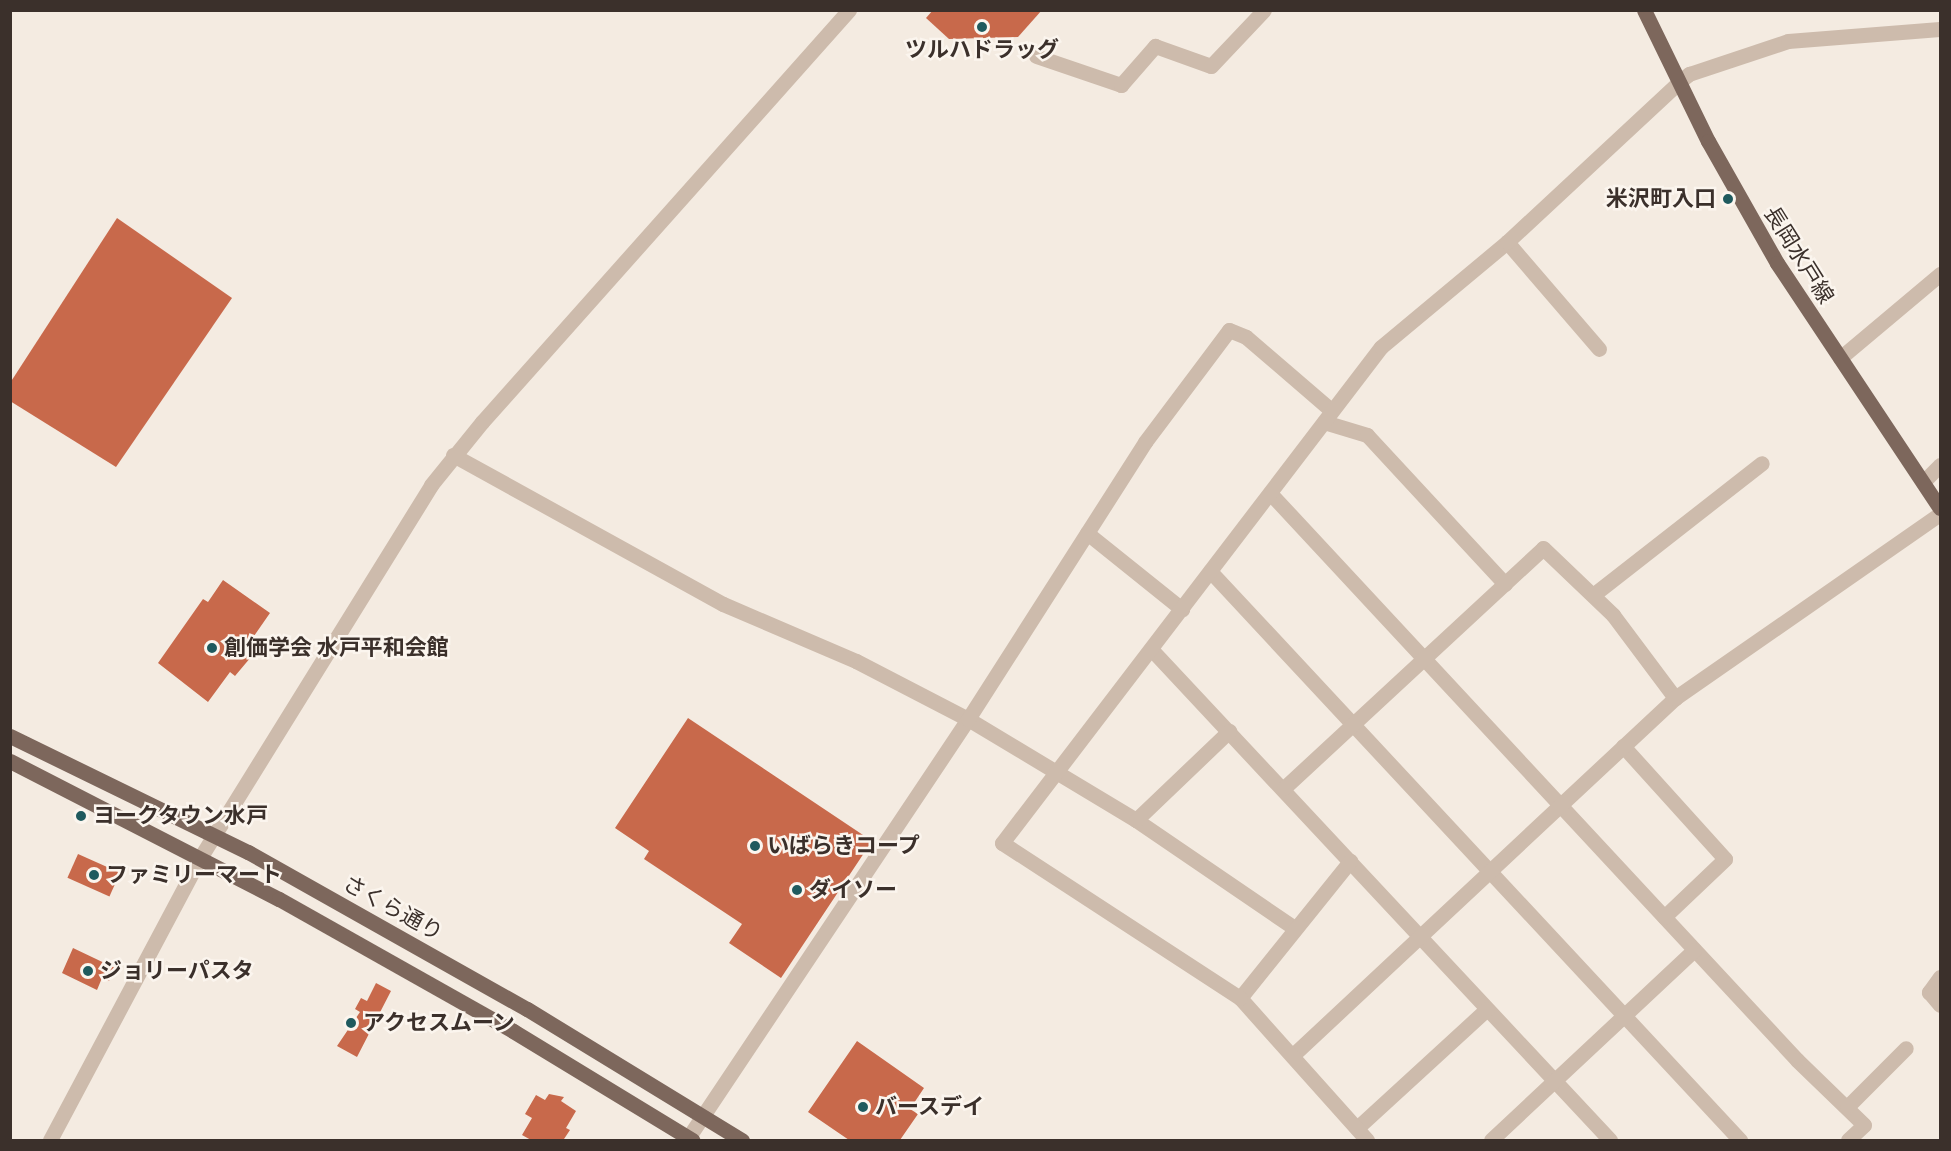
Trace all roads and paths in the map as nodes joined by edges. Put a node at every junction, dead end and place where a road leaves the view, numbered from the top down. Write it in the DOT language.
graph roads {
  1 [pos="849,10"];
  2 [pos="1264,10"];
  3 [pos="1644,10"];
  4 [pos="1941,29"];
  5 [pos="1036,56"];
  6 [pos="1679,82"];
  7 [pos="1507,242"];
  8 [pos="1941,274"];
  9 [pos="1599,349"];
  10 [pos="1840,358"];
  11 [pos="1327,416"];
  12 [pos="453,455"];
  13 [pos="1762,464"];
  14 [pos="1941,465"];
  15 [pos="1923,482"];
  16 [pos="1270,493"];
  17 [pos="1941,508"];
  18 [pos="1941,514"];
  19 [pos="1087,533"];
  20 [pos="1210,571"];
  21 [pos="1505,584"];
  22 [pos="1593,595"];
  23 [pos="1182,609"];
  24 [pos="1151,649"];
  25 [pos="1424,660"];
  26 [pos="1675,698"];
  27 [pos="968,719"];
  28 [pos="1354,724"];
  29 [pos="1229,731"];
  30 [pos="10,736"];
  31 [pos="1623,746"];
  32 [pos="10,761"];
  33 [pos="1055,770"];
  34 [pos="1284,788"];
  35 [pos="1559,804"];
  36 [pos="1136,820"];
  37 [pos="214,836"];
  38 [pos="201,858"];
  39 [pos="1350,861"];
  40 [pos="1490,869"];
  41 [pos="1664,917"];
  42 [pos="1293,927"];
  43 [pos="1420,936"];
  44 [pos="1694,950"];
  45 [pos="1941,977"];
  46 [pos="1240,998"];
  47 [pos="1941,1005"];
  48 [pos="1487,1009"];
  49 [pos="1622,1015"];
  50 [pos="1905,1048"];
  51 [pos="1293,1055"];
  52 [pos="1554,1080"];
  53 [pos="1846,1107"];
  54 [pos="701,1116"];
  55 [pos="1357,1128"];
  56 [pos="690,1139"];
  57 [pos="50,1140"];
  58 [pos="742,1140"];
  59 [pos="1367,1140"];
  60 [pos="1491,1140"];
  61 [pos="1610,1140"];
  62 [pos="1740,1140"];
  63 [pos="1848,1140"];
  1 -- 12 [label="street"];
  2 -- 5 [label="street"];
  3 -- 6 [label="main road, 長岡水戸線"];
  4 -- 6 [label="street"];
  6 -- 7 [label="street"];
  6 -- 10 [label="main road, 長岡水戸線"];
  7 -- 9 [label="street"];
  7 -- 11 [label="street"];
  8 -- 10 [label="street"];
  10 -- 15 [label="main road, 長岡水戸線"];
  11 -- 16 [label="street"];
  11 -- 19 [label="street"];
  11 -- 21 [label="street"];
  12 -- 27 [label="street"];
  12 -- 37 [label="street"];
  13 -- 22 [label="street"];
  14 -- 15 [label="street"];
  15 -- 17 [label="main road, 長岡水戸線"];
  16 -- 20 [label="street"];
  16 -- 25 [label="street"];
  18 -- 26 [label="street"];
  19 -- 23 [label="street"];
  19 -- 27 [label="street"];
  20 -- 23 [label="street"];
  20 -- 28 [label="street"];
  21 -- 22 [label="street"];
  21 -- 25 [label="street"];
  22 -- 26 [label="street"];
  23 -- 24 [label="street"];
  24 -- 29 [label="street"];
  24 -- 33 [label="street"];
  25 -- 28 [label="street"];
  25 -- 35 [label="street"];
  26 -- 31 [label="street"];
  27 -- 33 [label="street"];
  27 -- 54 [label="street"];
  28 -- 34 [label="street"];
  28 -- 40 [label="street"];
  29 -- 34 [label="street"];
  29 -- 36 [label="street"];
  30 -- 37 [label="main road, さくら通り"];
  31 -- 35 [label="street"];
  31 -- 41 [label="street"];
  32 -- 38 [label="main road"];
  33 -- 36 [label="street"];
  33 -- 46 [label="street"];
  34 -- 39 [label="street"];
  35 -- 40 [label="street"];
  35 -- 41 [label="street"];
  36 -- 42 [label="street"];
  37 -- 38 [label="street"];
  37 -- 54 [label="main road, さくら通り"];
  38 -- 56 [label="main road"];
  38 -- 57 [label="street"];
  39 -- 42 [label="street"];
  39 -- 43 [label="street"];
  40 -- 43 [label="street"];
  40 -- 49 [label="street"];
  41 -- 44 [label="street"];
  42 -- 46 [label="street"];
  43 -- 48 [label="street"];
  43 -- 51 [label="street"];
  44 -- 49 [label="street"];
  44 -- 53 [label="street"];
  45 -- 47 [label="street"];
  46 -- 51 [label="street"];
  48 -- 52 [label="street"];
  48 -- 55 [label="street"];
  49 -- 52 [label="street"];
  49 -- 62 [label="street"];
  50 -- 53 [label="street"];
  51 -- 55 [label="street"];
  52 -- 60 [label="street"];
  52 -- 61 [label="street"];
  53 -- 63 [label="street"];
  54 -- 56 [label="street"];
  54 -- 58 [label="main road, さくら通り"];
  55 -- 59 [label="street"];
}
